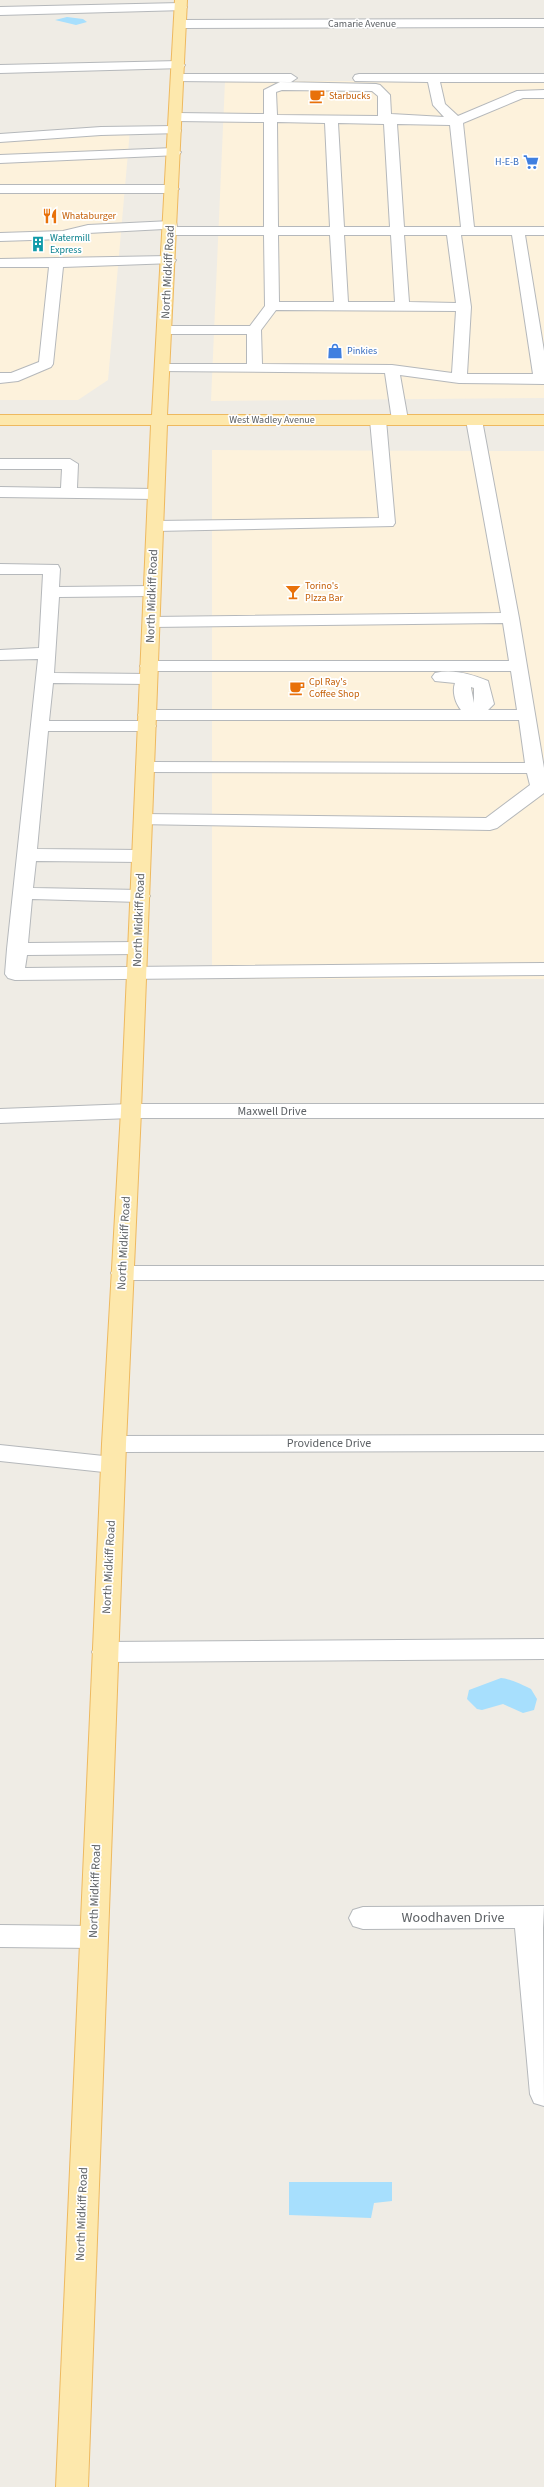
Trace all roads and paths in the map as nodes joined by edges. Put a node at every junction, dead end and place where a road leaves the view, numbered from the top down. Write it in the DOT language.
graph roads {
  1 [pos="181,10"];
  2 [pos="0,11"];
  3 [pos="544,23"];
  4 [pos="0,69"];
  5 [pos="179,71"];
  6 [pos="433,78"];
  7 [pos="544,78"];
  8 [pos="544,94"];
  9 [pos="270,117"];
  10 [pos="330,118"];
  11 [pos="388,118"];
  12 [pos="456,120"];
  13 [pos="176,124"];
  14 [pos="0,138"];
  15 [pos="174,152"];
  16 [pos="0,159"];
  17 [pos="0,189"];
  18 [pos="172,189"];
  19 [pos="170,228"];
  20 [pos="272,231"];
  21 [pos="544,231"];
  22 [pos="337,232"];
  23 [pos="398,232"];
  24 [pos="461,232"];
  25 [pos="518,232"];
  26 [pos="0,237"];
  27 [pos="86,245"];
  28 [pos="169,260"];
  29 [pos="0,263"];
  30 [pos="56,263"];
  31 [pos="272,306"];
  32 [pos="341,306"];
  33 [pos="402,307"];
  34 [pos="464,307"];
  35 [pos="165,330"];
  36 [pos="254,330"];
  37 [pos="163,368"];
  38 [pos="255,369"];
  39 [pos="392,369"];
  40 [pos="0,378"];
  41 [pos="459,378"];
  42 [pos="542,379"];
  43 [pos="0,420"];
  44 [pos="159,420"];
  45 [pos="378,420"];
  46 [pos="400,420"];
  47 [pos="474,420"];
  48 [pos="544,420"];
  49 [pos="0,464"];
  50 [pos="0,492"];
  51 [pos="69,493"];
  52 [pos="156,494"];
  53 [pos="155,526"];
  54 [pos="0,569"];
  55 [pos="152,591"];
  56 [pos="51,592"];
  57 [pos="511,618"];
  58 [pos="152,622"];
  59 [pos="47,653"];
  60 [pos="0,655"];
  61 [pos="238,666"];
  62 [pos="519,666"];
  63 [pos="149,673"];
  64 [pos="44,678"];
  65 [pos="475,713"];
  66 [pos="526,716"];
  67 [pos="147,721"];
  68 [pos="40,726"];
  69 [pos="145,768"];
  70 [pos="535,768"];
  71 [pos="143,820"];
  72 [pos="26,856"];
  73 [pos="141,856"];
  74 [pos="23,893"];
  75 [pos="140,896"];
  76 [pos="137,948"];
  77 [pos="17,949"];
  78 [pos="544,969"];
  79 [pos="8,974"];
  80 [pos="137,974"];
  81 [pos="131,1111"];
  82 [pos="544,1111"];
  83 [pos="0,1116"];
  84 [pos="122,1273"];
  85 [pos="544,1274"];
  86 [pos="544,1443"];
  87 [pos="0,1454"];
  88 [pos="113,1454"];
  89 [pos="544,1649"];
  90 [pos="105,1652"];
  91 [pos="536,1917"];
  92 [pos="363,1918"];
  93 [pos="0,1936"];
  94 [pos="94,1937"];
  95 [pos="544,2094"];
  96 [pos="72,2487"];
  1 -- 2 [label="street, Camarie Avenue"];
  1 -- 3 [label="street, Camarie Avenue"];
  1 -- 5 [label="main road, North Midkiff Road"];
  4 -- 5 [label="street"];
  5 -- 6 [label="street"];
  5 -- 13 [label="main road, North Midkiff Road"];
  6 -- 7 [label="street"];
  6 -- 12 [label="street"];
  8 -- 12 [label="street"];
  9 -- 10 [label="street"];
  9 -- 11 [label="street"];
  9 -- 13 [label="street"];
  9 -- 20 [label="street"];
  10 -- 11 [label="street"];
  10 -- 22 [label="street"];
  11 -- 12 [label="street"];
  11 -- 23 [label="street"];
  12 -- 24 [label="street"];
  13 -- 14 [label="street"];
  13 -- 15 [label="main road, North Midkiff Road"];
  15 -- 16 [label="street"];
  15 -- 18 [label="main road, North Midkiff Road"];
  17 -- 18 [label="street"];
  18 -- 19 [label="main road, North Midkiff Road"];
  19 -- 20 [label="street"];
  19 -- 27 [label="street"];
  19 -- 28 [label="main road, North Midkiff Road"];
  20 -- 22 [label="street"];
  20 -- 31 [label="street"];
  21 -- 25 [label="street"];
  22 -- 23 [label="street"];
  22 -- 32 [label="street"];
  23 -- 24 [label="street"];
  23 -- 33 [label="street"];
  24 -- 25 [label="street"];
  24 -- 34 [label="street"];
  25 -- 42 [label="street"];
  26 -- 27 [label="street"];
  27 -- 28 [label="street"];
  27 -- 30 [label="street"];
  28 -- 35 [label="main road, North Midkiff Road"];
  29 -- 30 [label="street"];
  30 -- 40 [label="street"];
  31 -- 32 [label="street"];
  31 -- 36 [label="street"];
  32 -- 33 [label="street"];
  33 -- 34 [label="street"];
  34 -- 41 [label="street"];
  35 -- 36 [label="street"];
  35 -- 37 [label="main road, North Midkiff Road"];
  36 -- 38 [label="street"];
  37 -- 38 [label="street"];
  37 -- 44 [label="main road, North Midkiff Road"];
  38 -- 39 [label="street"];
  39 -- 41 [label="street"];
  39 -- 46 [label="street"];
  41 -- 42 [label="street"];
  43 -- 44 [label="main road, West Wadley Avenue"];
  44 -- 45 [label="main road, West Wadley Avenue"];
  44 -- 52 [label="main road, North Midkiff Road"];
  45 -- 46 [label="main road, West Wadley Avenue"];
  45 -- 53 [label="street"];
  46 -- 47 [label="main road, West Wadley Avenue"];
  47 -- 48 [label="main road, West Wadley Avenue"];
  47 -- 57 [label="street"];
  49 -- 51 [label="street"];
  50 -- 51 [label="street"];
  51 -- 52 [label="street"];
  52 -- 53 [label="main road, North Midkiff Road"];
  53 -- 55 [label="main road, North Midkiff Road"];
  54 -- 56 [label="street"];
  55 -- 56 [label="street"];
  55 -- 58 [label="main road, North Midkiff Road"];
  56 -- 59 [label="street"];
  57 -- 58 [label="street"];
  57 -- 62 [label="street"];
  58 -- 63 [label="main road, North Midkiff Road"];
  59 -- 60 [label="street"];
  59 -- 64 [label="street"];
  61 -- 62 [label="street"];
  61 -- 63 [label="street"];
  61 -- 65 [label="street"];
  62 -- 66 [label="street"];
  63 -- 64 [label="street"];
  63 -- 67 [label="main road, North Midkiff Road"];
  64 -- 68 [label="street"];
  65 -- 66 [label="street"];
  65 -- 67 [label="street"];
  66 -- 70 [label="street"];
  67 -- 68 [label="street"];
  67 -- 69 [label="main road, North Midkiff Road"];
  68 -- 72 [label="street"];
  69 -- 70 [label="street"];
  69 -- 71 [label="main road, North Midkiff Road"];
  70 -- 71 [label="street"];
  71 -- 73 [label="main road, North Midkiff Road"];
  72 -- 73 [label="street"];
  72 -- 74 [label="street"];
  73 -- 75 [label="main road, North Midkiff Road"];
  74 -- 75 [label="street"];
  74 -- 77 [label="street"];
  75 -- 76 [label="main road, North Midkiff Road"];
  76 -- 77 [label="street"];
  76 -- 80 [label="main road, North Midkiff Road"];
  77 -- 79 [label="street"];
  78 -- 80 [label="street"];
  79 -- 80 [label="street"];
  80 -- 81 [label="main road, North Midkiff Road"];
  81 -- 82 [label="street, Maxwell Drive"];
  81 -- 83 [label="street, Maxwell Drive"];
  81 -- 84 [label="main road, North Midkiff Road"];
  84 -- 85 [label="street"];
  84 -- 88 [label="main road, North Midkiff Road"];
  86 -- 88 [label="street, Providence Drive"];
  87 -- 88 [label="street, Providence Drive"];
  88 -- 90 [label="main road, North Midkiff Road"];
  89 -- 90 [label="street"];
  90 -- 94 [label="main road, North Midkiff Road"];
  91 -- 92 [label="street, Woodhaven Drive"];
  91 -- 95 [label="street"];
  93 -- 94 [label="street"];
  94 -- 96 [label="main road, North Midkiff Road"];
}
